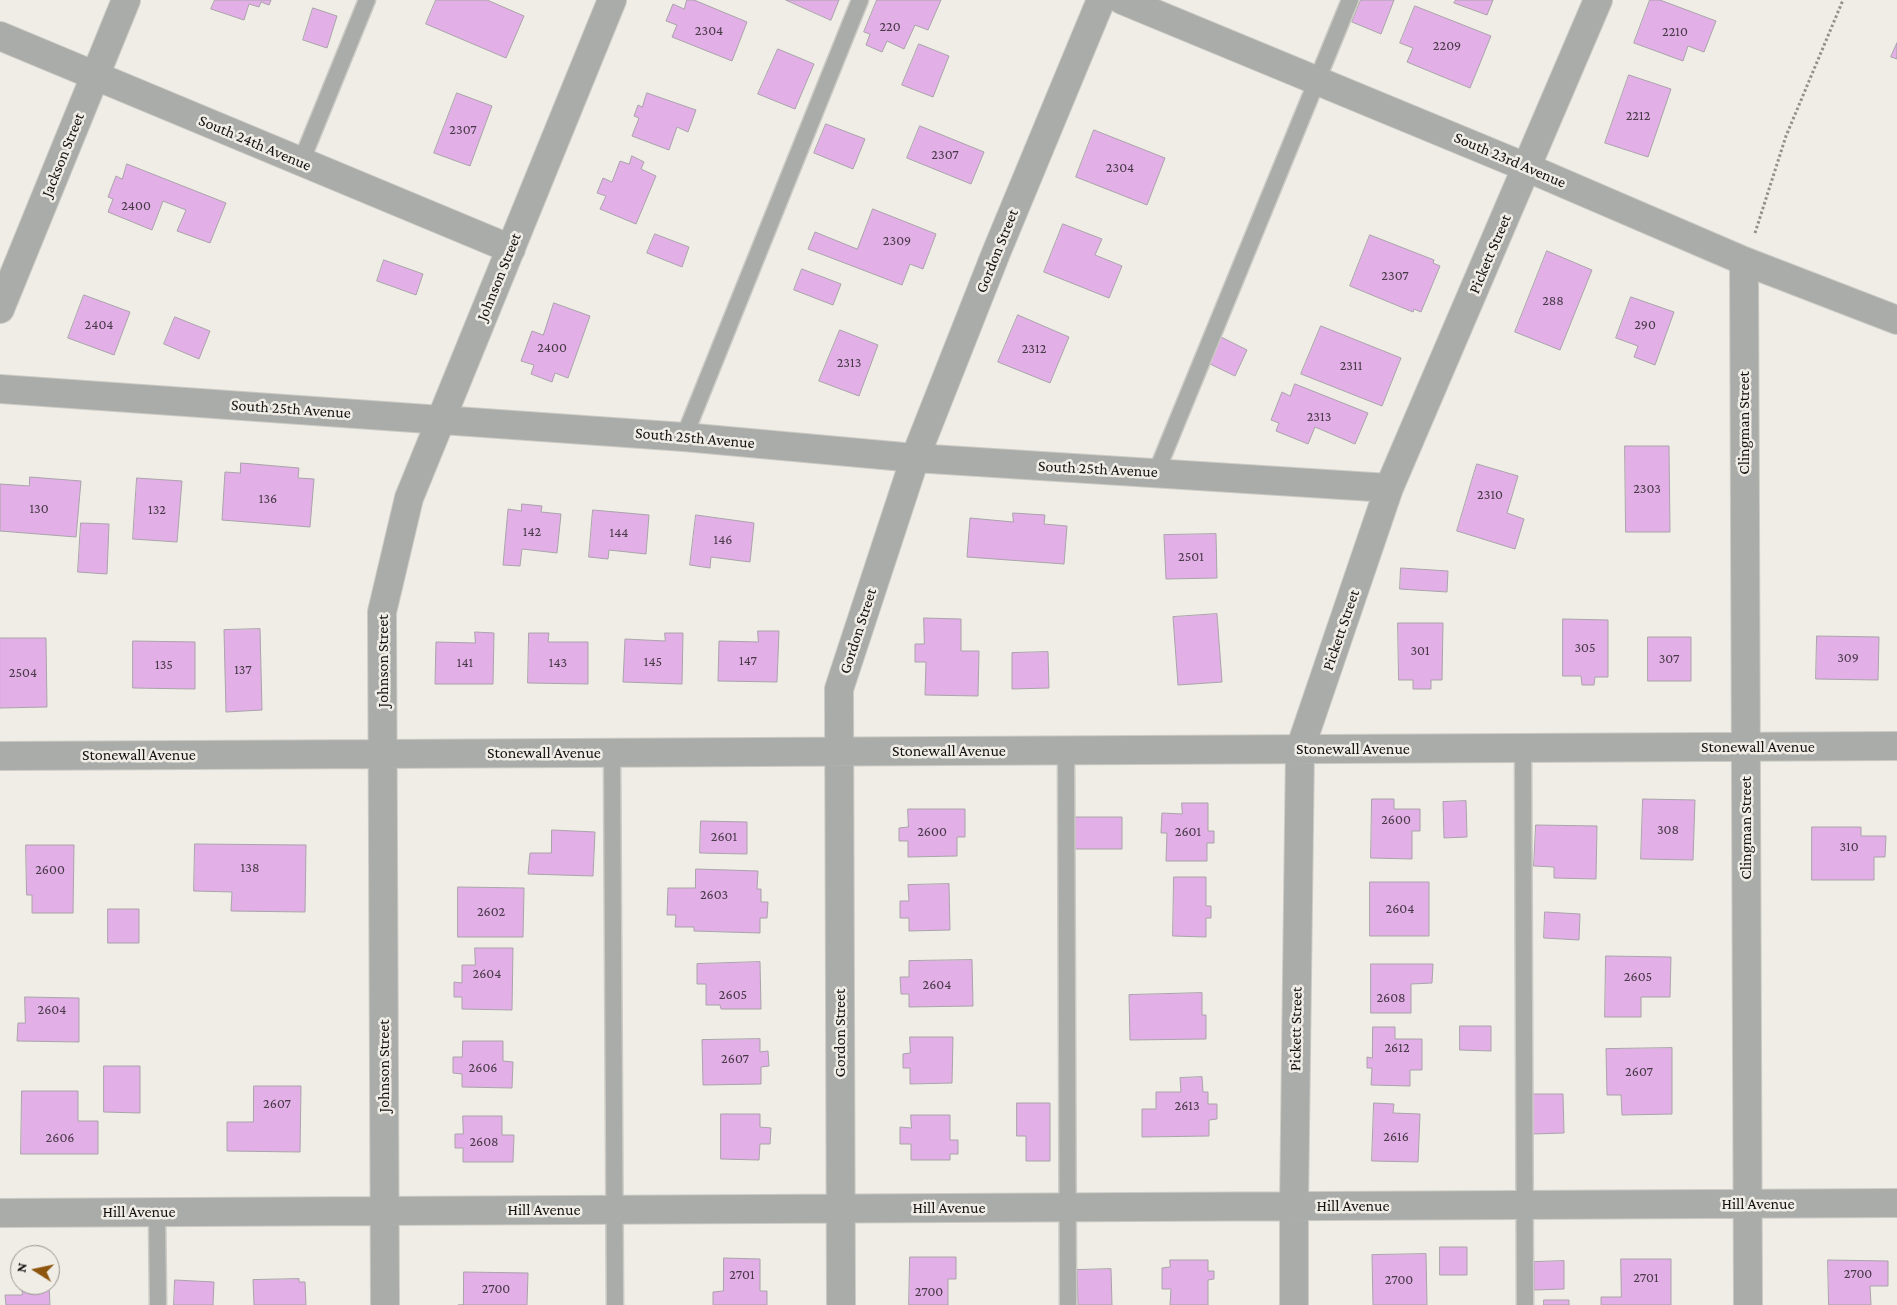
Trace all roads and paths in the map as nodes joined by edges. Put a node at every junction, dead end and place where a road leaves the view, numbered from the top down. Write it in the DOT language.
graph roads {
  1 [pos="126,0"];
  2 [pos="366,0"];
  3 [pos="612,0"];
  4 [pos="860,0"];
  5 [pos="1101,0"];
  6 [pos="1122,0"];
  7 [pos="1350,0"];
  8 [pos="1598,0"];
  9 [pos="1843,0"];
  10 [pos="0,36"];
  11 [pos="95,76"];
  12 [pos="1317,80"];
  13 [pos="301,162"];
  14 [pos="1528,168"];
  15 [pos="511,249"];
  16 [pos="1744,261"];
  17 [pos="0,309"];
  18 [pos="1897,320"];
  19 [pos="0,389"];
  20 [pos="441,420"];
  21 [pos="684,437"];
  22 [pos="915,458"];
  23 [pos="1156,472"];
  24 [pos="1389,488"];
  25 [pos="1897,746"];
  26 [pos="1746,747"];
  27 [pos="1523,748"];
  28 [pos="1300,749"];
  29 [pos="1066,750"];
  30 [pos="612,752"];
  31 [pos="839,752"];
  32 [pos="383,754"];
  33 [pos="0,756"];
  34 [pos="1897,1203"];
  35 [pos="1747,1204"];
  36 [pos="1524,1205"];
  37 [pos="1294,1206"];
  38 [pos="1068,1208"];
  39 [pos="841,1209"];
  40 [pos="614,1210"];
  41 [pos="385,1211"];
  42 [pos="157,1212"];
  43 [pos="0,1213"];
  44 [pos="158,1305"];
  45 [pos="385,1305"];
  46 [pos="614,1305"];
  47 [pos="841,1305"];
  48 [pos="1068,1305"];
  49 [pos="1294,1305"];
  50 [pos="1525,1305"];
  51 [pos="1748,1305"];
  1 -- 11 [label="street, Jackson Street"];
  2 -- 13 [label="lane"];
  3 -- 15 [label="street, Johnson Street"];
  4 -- 21 [label="lane"];
  5 -- 22 [label="street, Gordon Street"];
  6 -- 12 [label="street, South 23rd Avenue"];
  7 -- 12 [label="lane"];
  8 -- 14 [label="street, Pickett Street"];
  9 -- 16 [label="path"];
  10 -- 11 [label="street, South 24th Avenue"];
  11 -- 13 [label="street, South 24th Avenue"];
  11 -- 17 [label="street, Jackson Street"];
  12 -- 14 [label="street, South 23rd Avenue"];
  12 -- 23 [label="lane"];
  13 -- 15 [label="street, South 24th Avenue"];
  14 -- 16 [label="street, South 23rd Avenue"];
  14 -- 24 [label="street, Pickett Street"];
  15 -- 20 [label="street, Johnson Street"];
  16 -- 18 [label="street, South 23rd Avenue"];
  16 -- 26 [label="street, Clingman Street"];
  19 -- 20 [label="street, South 25th Avenue"];
  20 -- 21 [label="street, South 25th Avenue"];
  20 -- 32 [label="street, Johnson Street"];
  21 -- 22 [label="street, South 25th Avenue"];
  22 -- 23 [label="street, South 25th Avenue"];
  22 -- 31 [label="street, Gordon Street"];
  23 -- 24 [label="street, South 25th Avenue"];
  24 -- 28 [label="street, Pickett Street"];
  25 -- 26 [label="street, Stonewall Avenue"];
  26 -- 27 [label="street, Stonewall Avenue"];
  26 -- 35 [label="street, Clingman Street"];
  27 -- 28 [label="street, Stonewall Avenue"];
  27 -- 36 [label="lane"];
  28 -- 29 [label="street, Stonewall Avenue"];
  28 -- 37 [label="street, Pickett Street"];
  29 -- 31 [label="street, Stonewall Avenue"];
  29 -- 38 [label="lane"];
  30 -- 31 [label="street, Stonewall Avenue"];
  30 -- 32 [label="street, Stonewall Avenue"];
  30 -- 40 [label="lane"];
  31 -- 39 [label="street, Gordon Street"];
  32 -- 33 [label="street, Stonewall Avenue"];
  32 -- 41 [label="street, Johnson Street"];
  34 -- 35 [label="street, Hill Avenue"];
  35 -- 36 [label="street, Hill Avenue"];
  35 -- 51 [label="street, Clingman Street"];
  36 -- 37 [label="street, Hill Avenue"];
  36 -- 50 [label="lane"];
  37 -- 38 [label="street, Hill Avenue"];
  37 -- 49 [label="street, Pickett Street"];
  38 -- 39 [label="street, Hill Avenue"];
  38 -- 48 [label="lane"];
  39 -- 40 [label="street, Hill Avenue"];
  39 -- 47 [label="street, Gordon Street"];
  40 -- 41 [label="street, Hill Avenue"];
  40 -- 46 [label="lane"];
  41 -- 42 [label="street, Hill Avenue"];
  41 -- 45 [label="street, Johnson Street"];
  42 -- 43 [label="street, Hill Avenue"];
  42 -- 44 [label="lane"];
}
